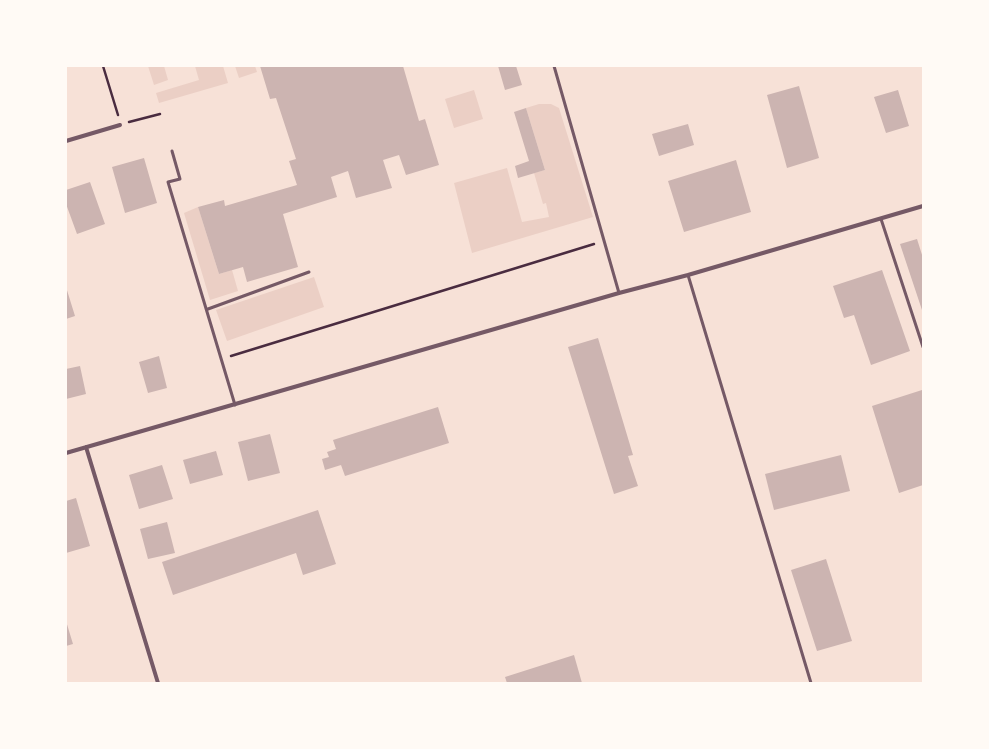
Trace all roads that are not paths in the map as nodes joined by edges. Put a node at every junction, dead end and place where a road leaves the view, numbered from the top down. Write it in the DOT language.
graph roads {
  1 [pos="554,66"];
  2 [pos="120,125"];
  3 [pos="66,140"];
  4 [pos="172,152"];
  5 [pos="923,206"];
  6 [pos="881,219"];
  7 [pos="309,272"];
  8 [pos="688,275"];
  9 [pos="619,293"];
  10 [pos="208,309"];
  11 [pos="923,347"];
  12 [pos="235,405"];
  13 [pos="86,447"];
  14 [pos="66,453"];
  15 [pos="158,683"];
  16 [pos="811,683"];
  1 -- 9 [label="lane"];
  2 -- 3 [label="street"];
  4 -- 10 [label="lane"];
  5 -- 6 [label="street"];
  6 -- 8 [label="street"];
  6 -- 11 [label="lane"];
  7 -- 10 [label="lane"];
  8 -- 9 [label="street"];
  8 -- 16 [label="lane"];
  9 -- 12 [label="street"];
  10 -- 12 [label="lane"];
  12 -- 13 [label="street"];
  13 -- 14 [label="street"];
  13 -- 15 [label="street"];
}
